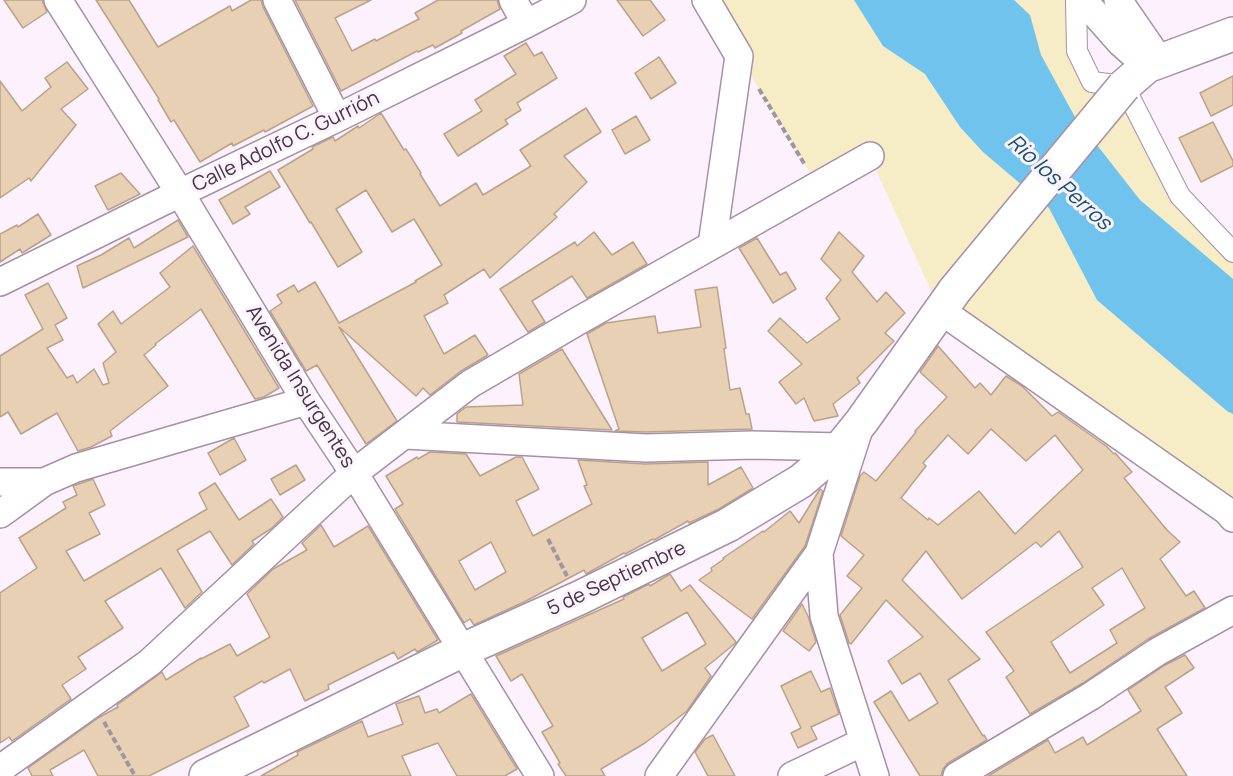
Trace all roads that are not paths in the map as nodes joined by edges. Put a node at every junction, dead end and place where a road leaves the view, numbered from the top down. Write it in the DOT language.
graph roads {
  1 [pos="58,0"];
  2 [pos="277,0"];
  3 [pos="513,0"];
  4 [pos="572,0"];
  5 [pos="706,0"];
  6 [pos="1076,0"];
  7 [pos="1083,0"];
  8 [pos="1118,0"];
  9 [pos="526,24"];
  10 [pos="1233,34"];
  11 [pos="1144,71"];
  12 [pos="337,118"];
  13 [pos="870,156"];
  14 [pos="180,193"];
  15 [pos="712,245"];
  16 [pos="1233,252"];
  17 [pos="0,282"];
  18 [pos="947,300"];
  19 [pos="306,401"];
  20 [pos="862,421"];
  21 [pos="405,435"];
  22 [pos="841,447"];
  23 [pos="354,473"];
  24 [pos="0,482"];
  25 [pos="44,482"];
  26 [pos="0,514"];
  27 [pos="1233,518"];
  28 [pos="819,553"];
  29 [pos="1233,610"];
  30 [pos="463,650"];
  31 [pos="863,742"];
  32 [pos="0,769"];
  33 [pos="208,776"];
  34 [pos="540,776"];
  35 [pos="659,776"];
  36 [pos="792,776"];
  37 [pos="875,776"];
  38 [pos="957,776"];
  1 -- 14 [label="street, Avenida Insurgentes"];
  2 -- 12 [label="street"];
  3 -- 9 [label="street"];
  4 -- 9 [label="street, Calle Adolfo C. Gurrión"];
  5 -- 15 [label="street"];
  6 -- 11 [label="street"];
  7 -- 11 [label="street"];
  8 -- 11 [label="street"];
  9 -- 12 [label="street, Calle Adolfo C. Gurrión"];
  10 -- 11 [label="street"];
  11 -- 16 [label="street"];
  11 -- 18 [label="street, 5 de Septiembre, bridge"];
  12 -- 14 [label="street, Calle Adolfo C. Gurrión"];
  13 -- 15 [label="street"];
  14 -- 17 [label="street, Calle Adolfo C. Gurrión"];
  14 -- 19 [label="street, Avenida Insurgentes"];
  15 -- 21 [label="street"];
  18 -- 20 [label="street, 5 de Septiembre"];
  18 -- 27 [label="street"];
  19 -- 23 [label="street, Avenida Insurgentes"];
  19 -- 25 [label="street"];
  20 -- 22 [label="street, 5 de Septiembre"];
  20 -- 28 [label="street"];
  21 -- 22 [label="street"];
  21 -- 23 [label="street"];
  22 -- 30 [label="street, 5 de Septiembre"];
  23 -- 30 [label="street, Avenida Insurgentes"];
  23 -- 32 [label="street"];
  24 -- 25 [label="street"];
  25 -- 26 [label="street"];
  28 -- 31 [label="street"];
  28 -- 35 [label="street"];
  29 -- 38 [label="street"];
  30 -- 33 [label="street, 5 de Septiembre"];
  30 -- 34 [label="street, Avenida Insurgentes"];
  31 -- 36 [label="street"];
  31 -- 37 [label="street"];
}
